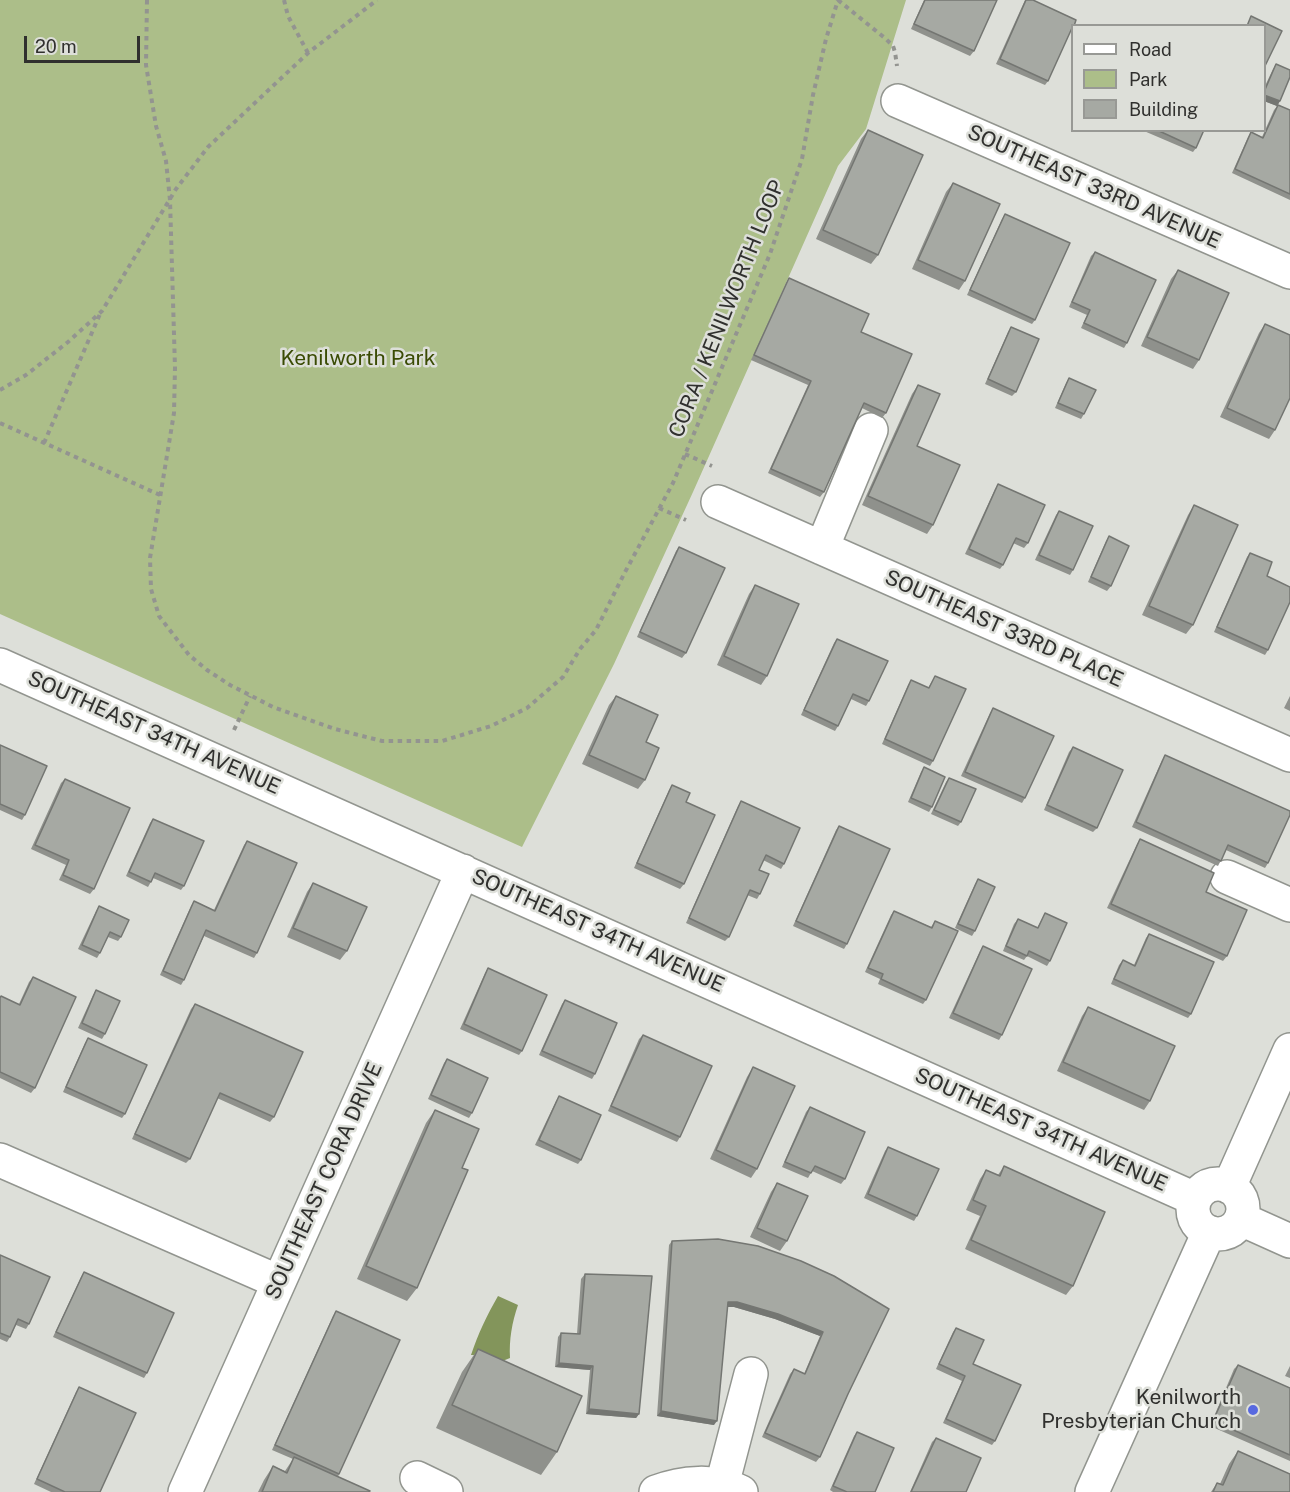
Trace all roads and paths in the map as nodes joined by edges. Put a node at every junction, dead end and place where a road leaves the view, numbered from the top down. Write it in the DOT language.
graph roads {
  1 [pos="147,0"];
  2 [pos="284,0"];
  3 [pos="377,0"];
  4 [pos="838,0"];
  5 [pos="308,53"];
  6 [pos="897,68"];
  7 [pos="898,101"];
  8 [pos="170,200"];
  9 [pos="1290,272"];
  10 [pos="102,311"];
  11 [pos="0,390"];
  12 [pos="0,423"];
  13 [pos="871,430"];
  14 [pos="44,443"];
  15 [pos="160,495"];
  16 [pos="718,502"];
  17 [pos="822,548"];
  18 [pos="0,664"];
  19 [pos="1290,755"];
  20 [pos="463,871"];
  21 [pos="1227,877"];
  22 [pos="1290,905"];
  23 [pos="1290,1050"];
  24 [pos="0,1160"];
  25 [pos="1229,1186"];
  26 [pos="1195,1199"];
  27 [pos="1241,1219"];
  28 [pos="1209,1232"];
  29 [pos="1290,1241"];
  30 [pos="279,1282"];
  31 [pos="751,1374"];
  32 [pos="417,1478"];
  33 [pos="731,1489"];
  34 [pos="185,1492"];
  35 [pos="446,1492"];
  36 [pos="656,1492"];
  37 [pos="1092,1492"];
  1 -- 8 [label="path, CORA / KENILWORTH LOOP"];
  2 -- 5 [label="path"];
  3 -- 5 [label="path"];
  4 -- 6 [label="path"];
  4 -- 15 [label="path, CORA / KENILWORTH LOOP"];
  5 -- 8 [label="path"];
  7 -- 9 [label="street, SOUTHEAST 33RD AVENUE"];
  8 -- 10 [label="path"];
  8 -- 15 [label="path, CORA / KENILWORTH LOOP"];
  10 -- 11 [label="path"];
  10 -- 14 [label="path"];
  12 -- 14 [label="path"];
  13 -- 17 [label="street"];
  14 -- 15 [label="path"];
  16 -- 17 [label="street, SOUTHEAST 33RD PLACE"];
  17 -- 19 [label="street, SOUTHEAST 33RD PLACE"];
  18 -- 20 [label="street, SOUTHEAST 34TH AVENUE"];
  20 -- 26 [label="street, SOUTHEAST 34TH AVENUE"];
  20 -- 30 [label="street, SOUTHEAST CORA DRIVE"];
  21 -- 22 [label="street"];
  23 -- 25 [label="street"];
  24 -- 30 [label="street"];
  25 -- 26 [label="street"];
  25 -- 27 [label="street"];
  26 -- 28 [label="street"];
  27 -- 28 [label="street"];
  27 -- 29 [label="street"];
  28 -- 37 [label="street"];
  30 -- 34 [label="street, SOUTHEAST CORA DRIVE"];
  31 -- 33 [label="street"];
  32 -- 35 [label="street"];
  33 -- 36 [label="street"];
}
